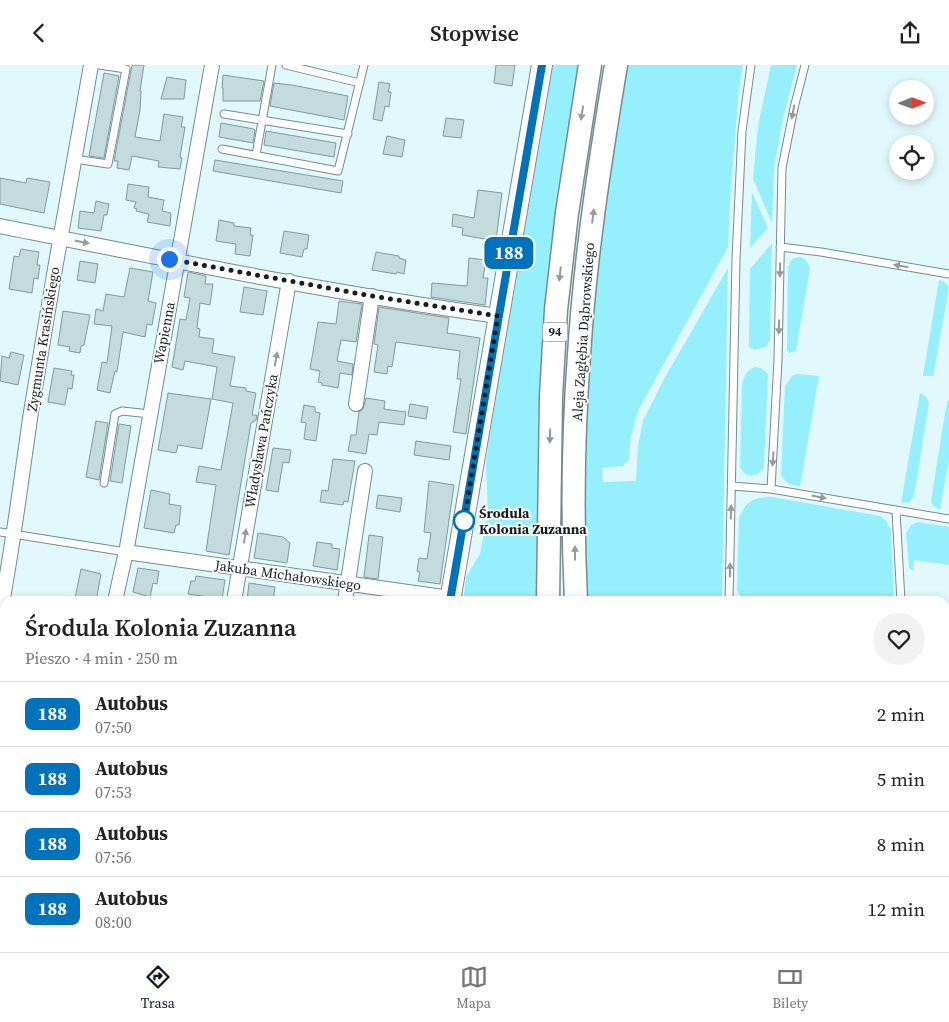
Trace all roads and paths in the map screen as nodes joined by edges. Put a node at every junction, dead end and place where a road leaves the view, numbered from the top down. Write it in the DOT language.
graph roads {
  1 [pos="91,65"];
  2 [pos="99,65"];
  3 [pos="212,65"];
  4 [pos="272,65"];
  5 [pos="286,65"];
  6 [pos="364,65"];
  7 [pos="542,65"];
  8 [pos="590,65"];
  9 [pos="616,65"];
  10 [pos="751,65"];
  11 [pos="805,65"];
  12 [pos="360,83"];
  13 [pos="224,114"];
  14 [pos="262,120"];
  15 [pos="348,134"];
  16 [pos="222,149"];
  17 [pos="256,155"];
  18 [pos="74,159"];
  19 [pos="0,226"];
  20 [pos="60,238"];
  21 [pos="780,247"];
  22 [pos="177,261"];
  23 [pos="949,274"];
  24 [pos="289,281"];
  25 [pos="372,296"];
  26 [pos="498,316"];
  27 [pos="356,404"];
  28 [pos="150,414"];
  29 [pos="365,471"];
  30 [pos="104,483"];
  31 [pos="732,486"];
  32 [pos="771,489"];
  33 [pos="896,511"];
  34 [pos="949,519"];
  35 [pos="0,531"];
  36 [pos="14,534"];
  37 [pos="126,552"];
  38 [pos="240,568"];
  39 [pos="347,582"];
  40 [pos="3,596"];
  41 [pos="116,596"];
  42 [pos="235,596"];
  43 [pos="345,596"];
  44 [pos="427,596"];
  45 [pos="451,596"];
  46 [pos="548,596"];
  47 [pos="576,596"];
  48 [pos="730,596"];
  49 [pos="901,596"];
  1 -- 18 [label="street, Zygmunta Krasińskiego"];
  2 -- 18 [label="lane"];
  3 -- 22 [label="street, Wapienna"];
  4 -- 14 [label="lane"];
  5 -- 12 [label="lane"];
  6 -- 12 [label="lane"];
  7 -- 26 [label="street"];
  8 -- 46 [label="main road, Aleja Zagłębia Dąbrowskiego / 94, one-way"];
  47 -- 9 [label="main road, Aleja Zagłębia Dąbrowskiego / 94, one-way"];
  10 -- 31 [label="lane"];
  11 -- 21 [label="lane, one-way"];
  12 -- 15 [label="lane"];
  13 -- 14 [label="lane"];
  14 -- 15 [label="lane"];
  14 -- 17 [label="lane"];
  15 -- 17 [label="lane"];
  16 -- 17 [label="lane"];
  18 -- 20 [label="street, Zygmunta Krasińskiego"];
  19 -- 20 [label="street"];
  20 -- 22 [label="street, one-way"];
  20 -- 36 [label="street, Zygmunta Krasińskiego"];
  23 -- 21 [label="lane, one-way"];
  21 -- 32 [label="lane, one-way"];
  22 -- 24 [label="street"];
  22 -- 28 [label="street, Wapienna"];
  24 -- 25 [label="street"];
  38 -- 24 [label="street, Władysława Pańczyka, one-way"];
  25 -- 26 [label="street"];
  25 -- 27 [label="street"];
  26 -- 45 [label="street"];
  28 -- 30 [label="lane"];
  28 -- 37 [label="street, Wapienna"];
  29 -- 39 [label="street"];
  31 -- 32 [label="lane"];
  48 -- 31 [label="lane, one-way"];
  32 -- 33 [label="lane, one-way"];
  33 -- 34 [label="lane"];
  33 -- 49 [label="lane"];
  35 -- 36 [label="lane"];
  36 -- 37 [label="lane"];
  36 -- 40 [label="street, Zygmunta Krasińskiego"];
  37 -- 38 [label="street, Jakuba Michałowskiego"];
  37 -- 41 [label="street, Wapienna"];
  38 -- 39 [label="street, Jakuba Michałowskiego"];
  38 -- 42 [label="street, Władysława Pańczyka"];
  39 -- 43 [label="street"];
  39 -- 44 [label="street, Jakuba Michałowskiego"];
}
